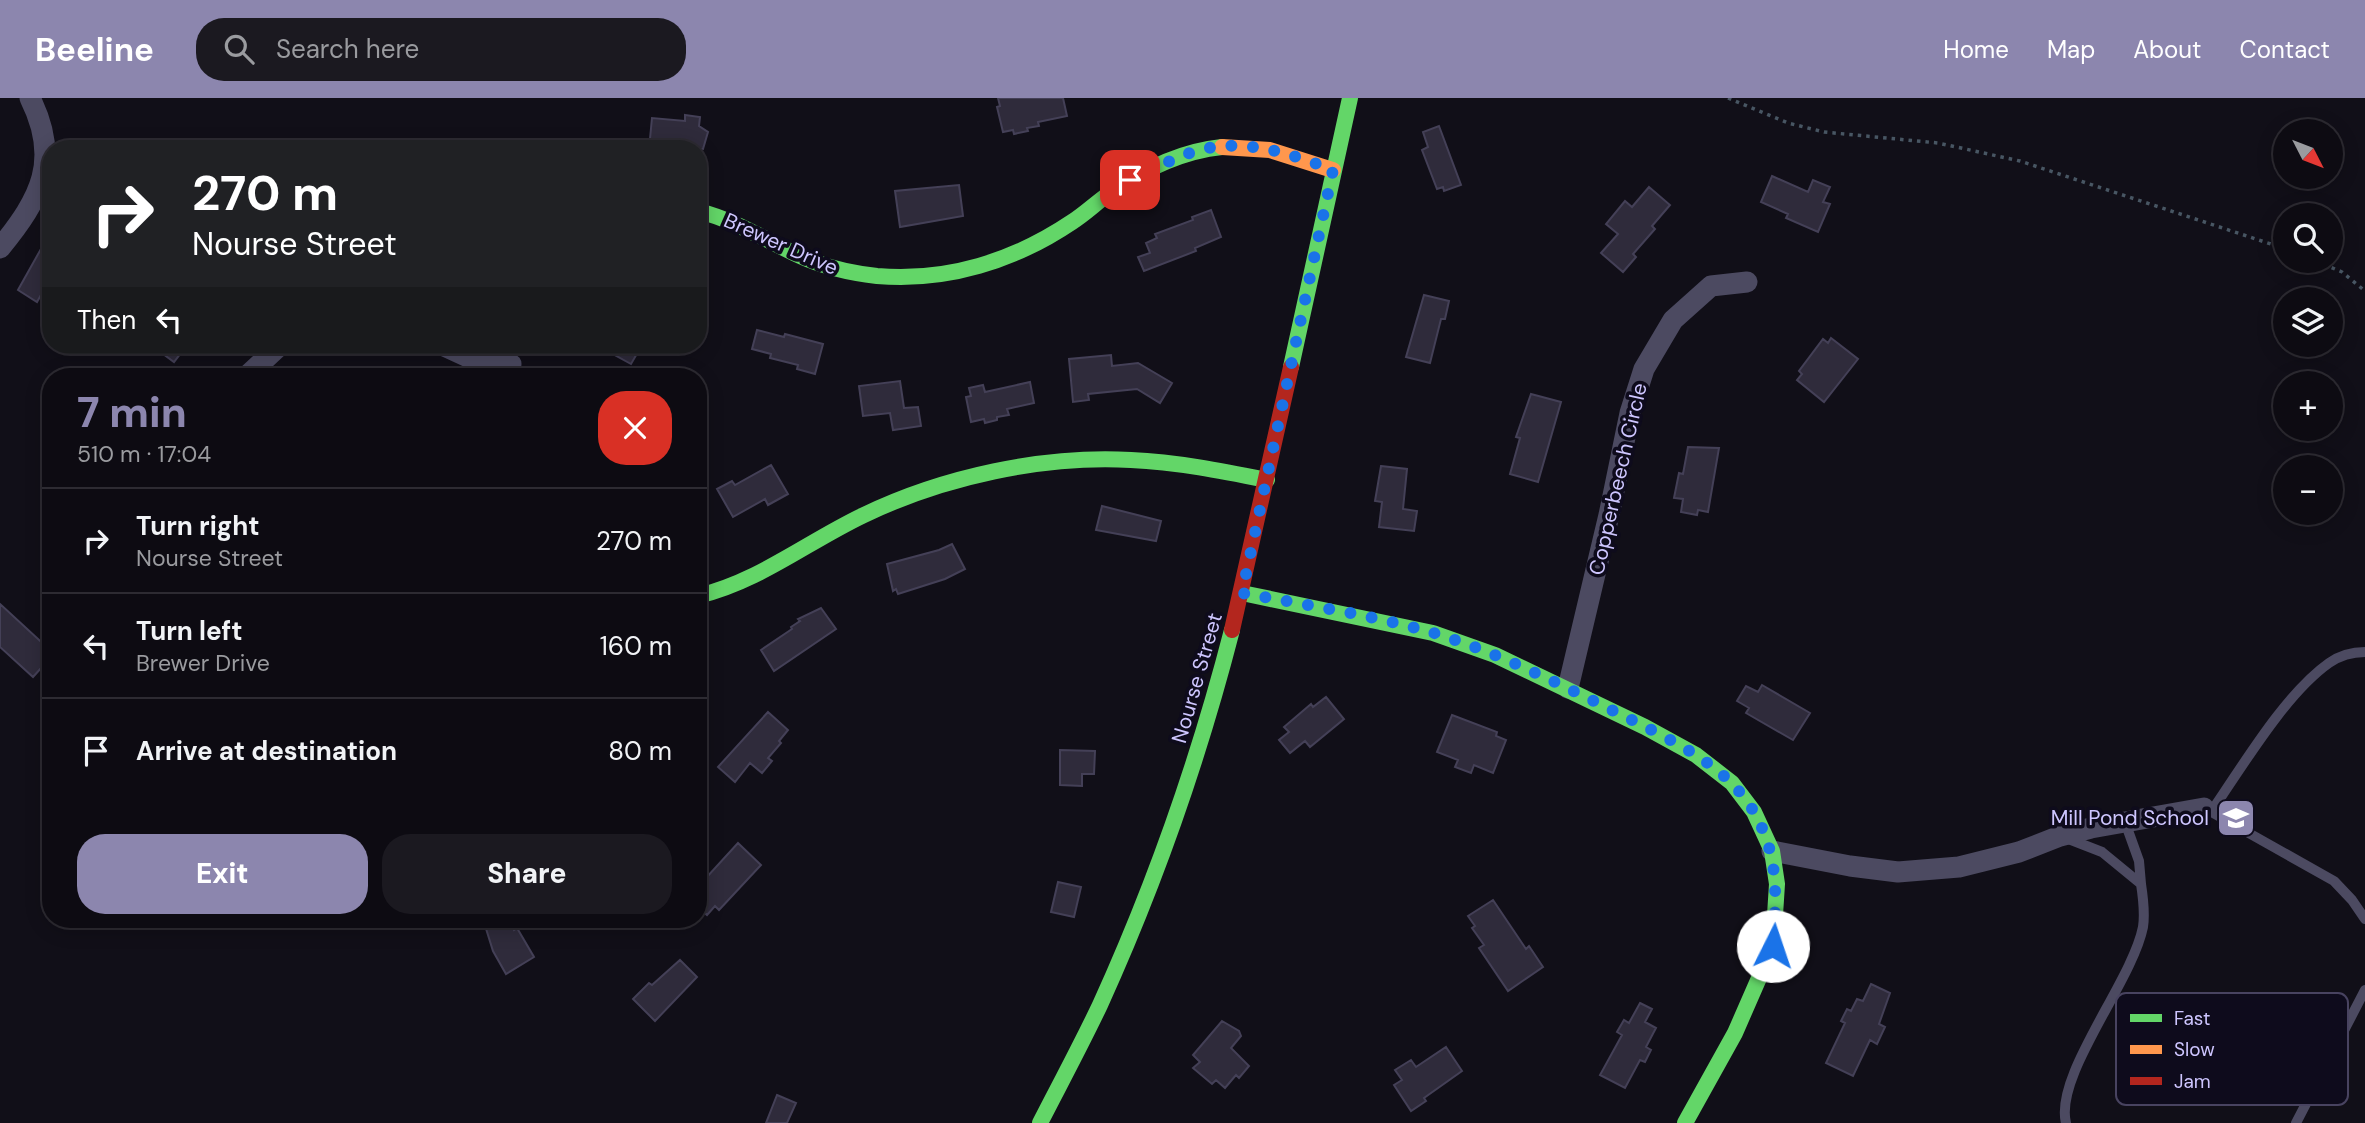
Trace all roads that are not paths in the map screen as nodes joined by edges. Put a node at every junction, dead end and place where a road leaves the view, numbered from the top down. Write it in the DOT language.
graph roads {
  1 [pos="30,98"];
  2 [pos="1350,98"];
  3 [pos="45,140"];
  4 [pos="1333,170"];
  5 [pos="42,177"];
  6 [pos="707,214"];
  7 [pos="0,248"];
  8 [pos="1747,282"];
  9 [pos="270,354"];
  10 [pos="462,354"];
  11 [pos="512,362"];
  12 [pos="256,368"];
  13 [pos="1267,480"];
  14 [pos="1242,593"];
  15 [pos="707,595"];
  16 [pos="2365,652"];
  17 [pos="1568,688"];
  18 [pos="2207,809"];
  19 [pos="2125,822"];
  20 [pos="2060,836"];
  21 [pos="1772,851"];
  22 [pos="2141,884"];
  23 [pos="2365,919"];
  24 [pos="2365,990"];
  25 [pos="2348,1023"];
  26 [pos="2305,1105"];
  27 [pos="1040,1123"];
  28 [pos="1685,1123"];
  29 [pos="2066,1123"];
  30 [pos="2296,1123"];
  1 -- 3 [label="street"];
  2 -- 4 [label="street, Nourse Street"];
  4 -- 6 [label="street, Brewer Drive"];
  4 -- 13 [label="street, Nourse Street"];
  5 -- 7 [label="street"];
  8 -- 17 [label="street, Copperbeech Circle"];
  9 -- 12 [label="street"];
  10 -- 11 [label="street"];
  13 -- 14 [label="street, Nourse Street"];
  13 -- 15 [label="street"];
  14 -- 17 [label="street"];
  14 -- 27 [label="street, Nourse Street"];
  16 -- 18 [label="lane"];
  17 -- 21 [label="street"];
  18 -- 19 [label="street"];
  18 -- 23 [label="lane"];
  19 -- 20 [label="street"];
  19 -- 22 [label="lane"];
  20 -- 21 [label="street"];
  20 -- 22 [label="lane"];
  21 -- 28 [label="street"];
  22 -- 29 [label="lane"];
  24 -- 25 [label="lane"];
  26 -- 30 [label="lane"];
}
